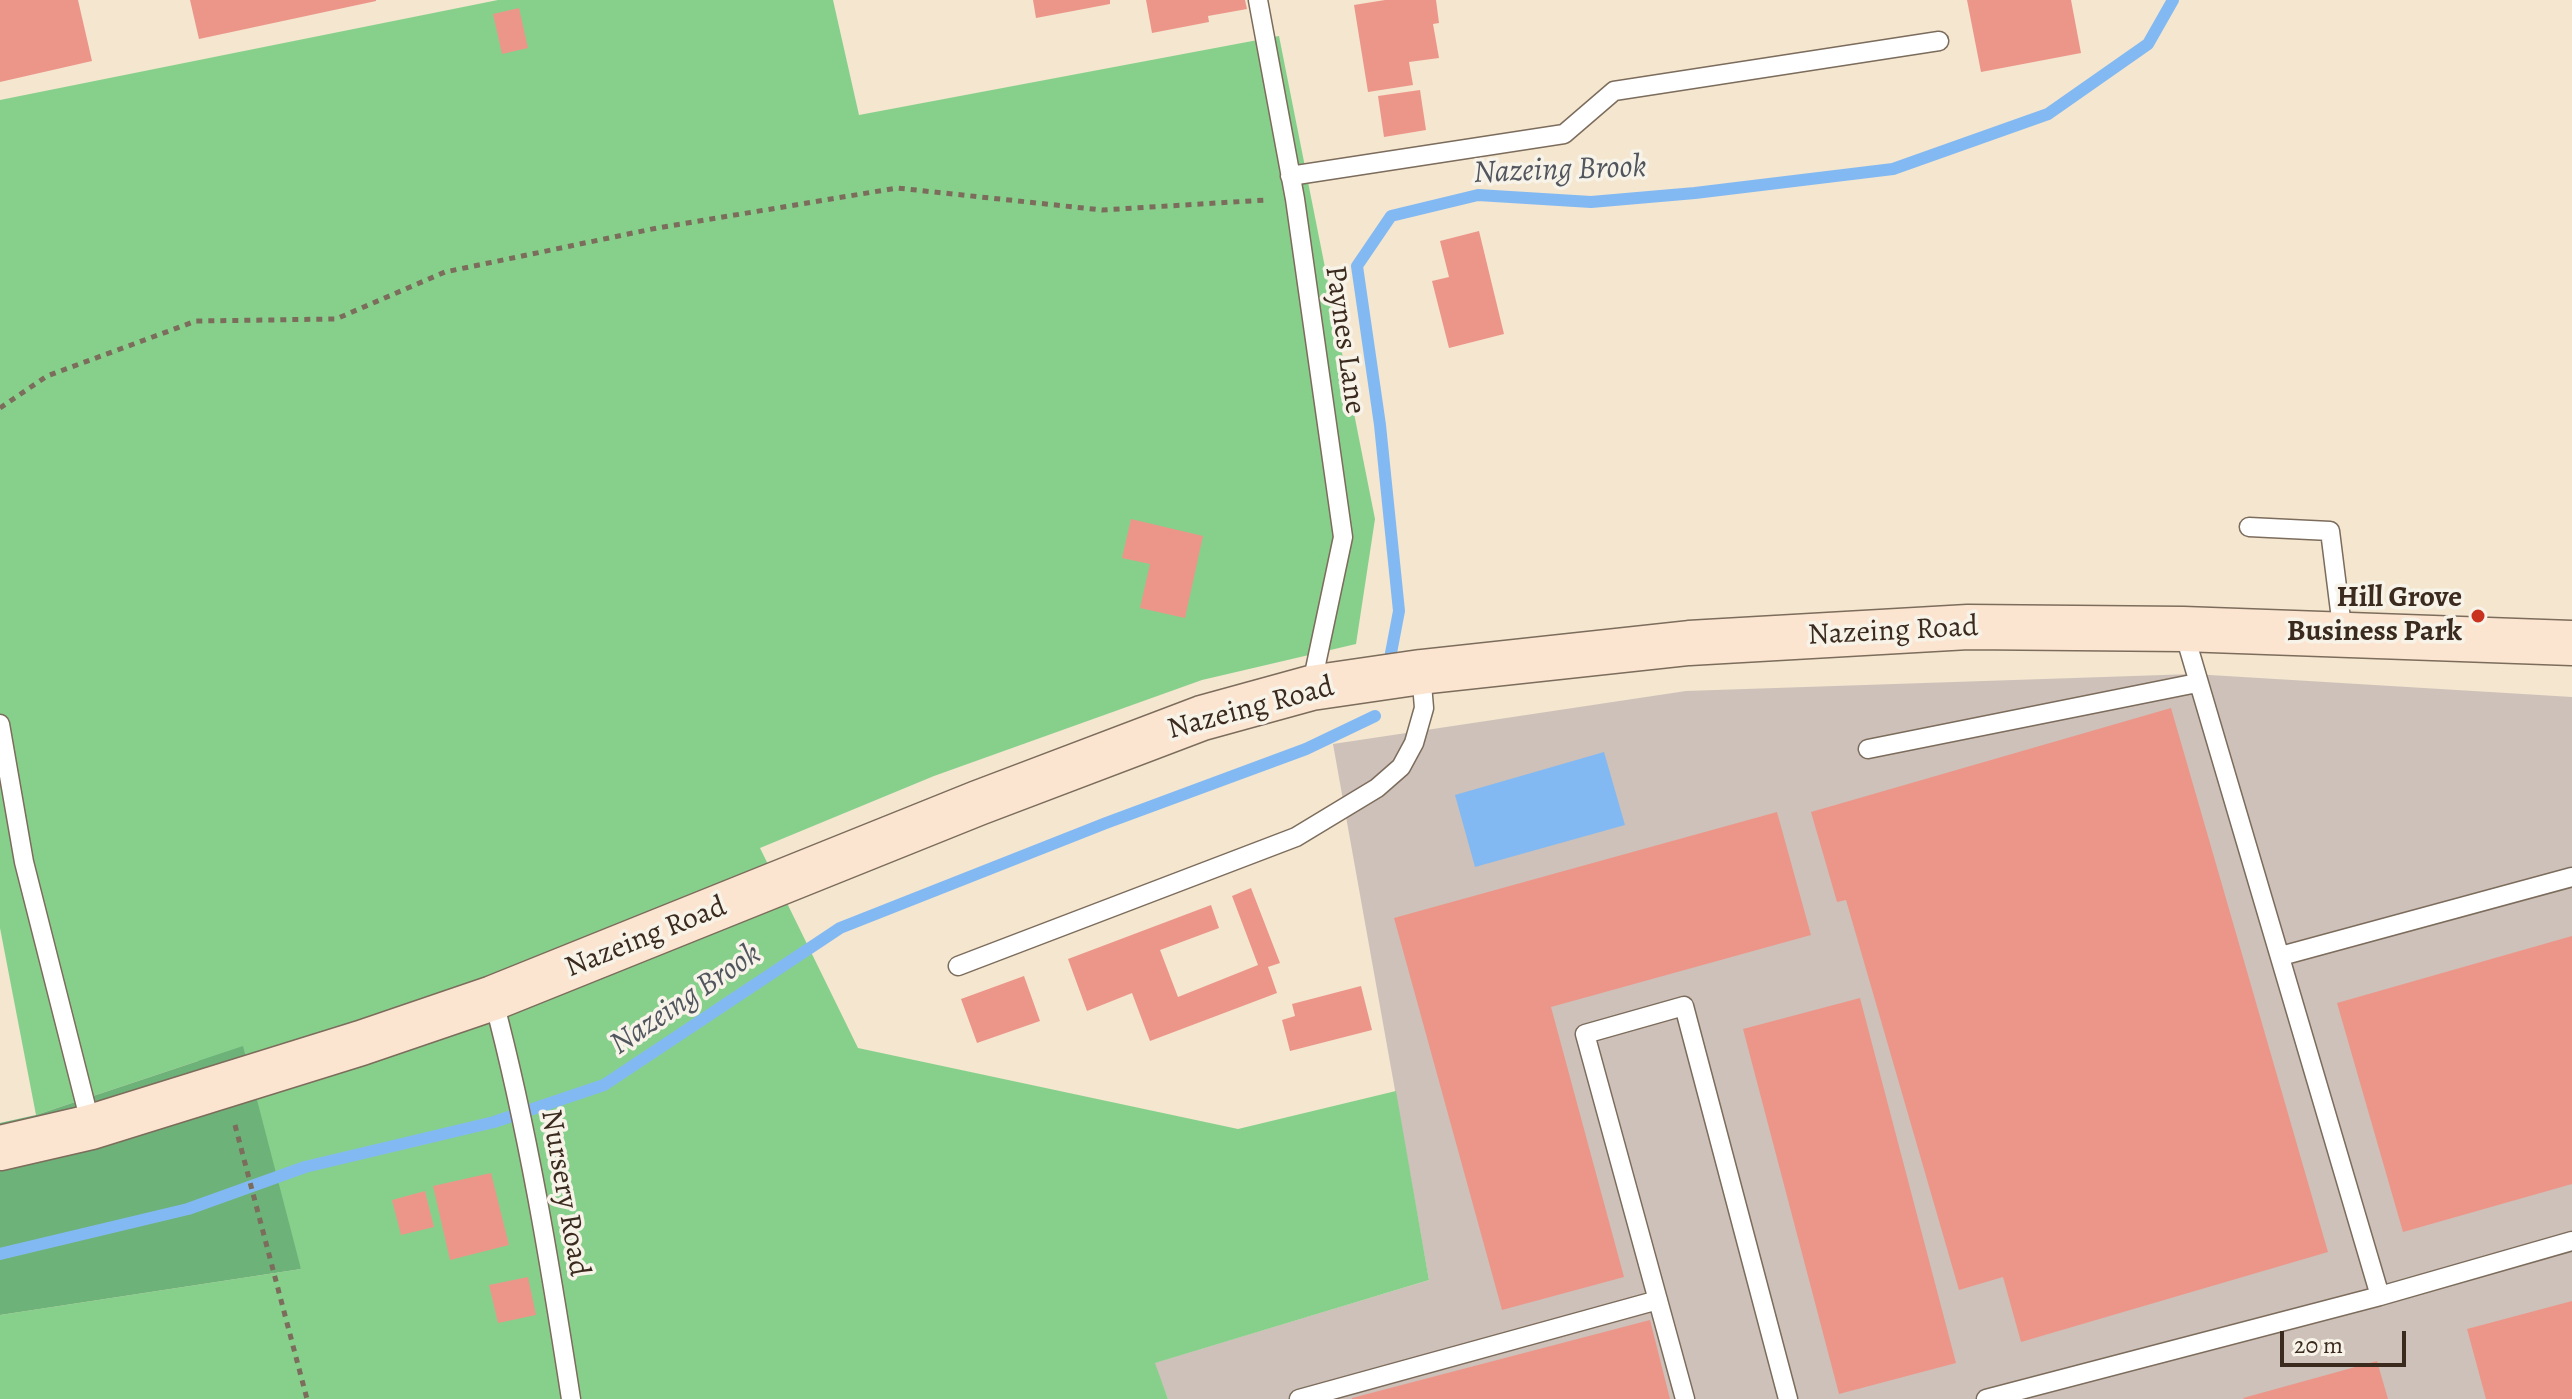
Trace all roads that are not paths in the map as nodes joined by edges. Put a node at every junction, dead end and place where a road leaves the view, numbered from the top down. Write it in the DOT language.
graph roads {
  1 [pos="1258,0"];
  2 [pos="1939,41"];
  3 [pos="1290,176"];
  4 [pos="2249,527"];
  5 [pos="2183,629"];
  6 [pos="2343,635"];
  7 [pos="2572,643"];
  8 [pos="1421,672"];
  9 [pos="2197,683"];
  10 [pos="1311,688"];
  11 [pos="0,724"];
  12 [pos="1868,749"];
  13 [pos="2572,877"];
  14 [pos="2281,956"];
  15 [pos="958,966"];
  16 [pos="493,998"];
  17 [pos="91,1127"];
  18 [pos="0,1148"];
  19 [pos="2572,1241"];
  20 [pos="2380,1296"];
  21 [pos="1658,1300"];
  22 [pos="571,1399"];
  23 [pos="1299,1399"];
  24 [pos="1685,1399"];
  25 [pos="1788,1399"];
  26 [pos="1986,1399"];
  1 -- 3 [label="lane, Paynes Lane"];
  2 -- 3 [label="lane"];
  3 -- 10 [label="lane, Paynes Lane"];
  4 -- 6 [label="lane"];
  5 -- 6 [label="main road, Nazeing Road"];
  5 -- 8 [label="main road, Nazeing Road"];
  5 -- 9 [label="lane"];
  6 -- 7 [label="main road, Nazeing Road"];
  8 -- 10 [label="main road, Nazeing Road"];
  8 -- 15 [label="lane"];
  9 -- 12 [label="lane"];
  9 -- 14 [label="lane"];
  10 -- 16 [label="main road, Nazeing Road"];
  11 -- 17 [label="lane"];
  13 -- 14 [label="lane"];
  14 -- 20 [label="lane"];
  16 -- 17 [label="main road, Nazeing Road"];
  16 -- 22 [label="lane, Nursery Road"];
  17 -- 18 [label="main road, Nazeing Road"];
  19 -- 20 [label="lane"];
  20 -- 26 [label="lane"];
  21 -- 23 [label="lane"];
  21 -- 24 [label="lane"];
  21 -- 25 [label="lane"];
}
